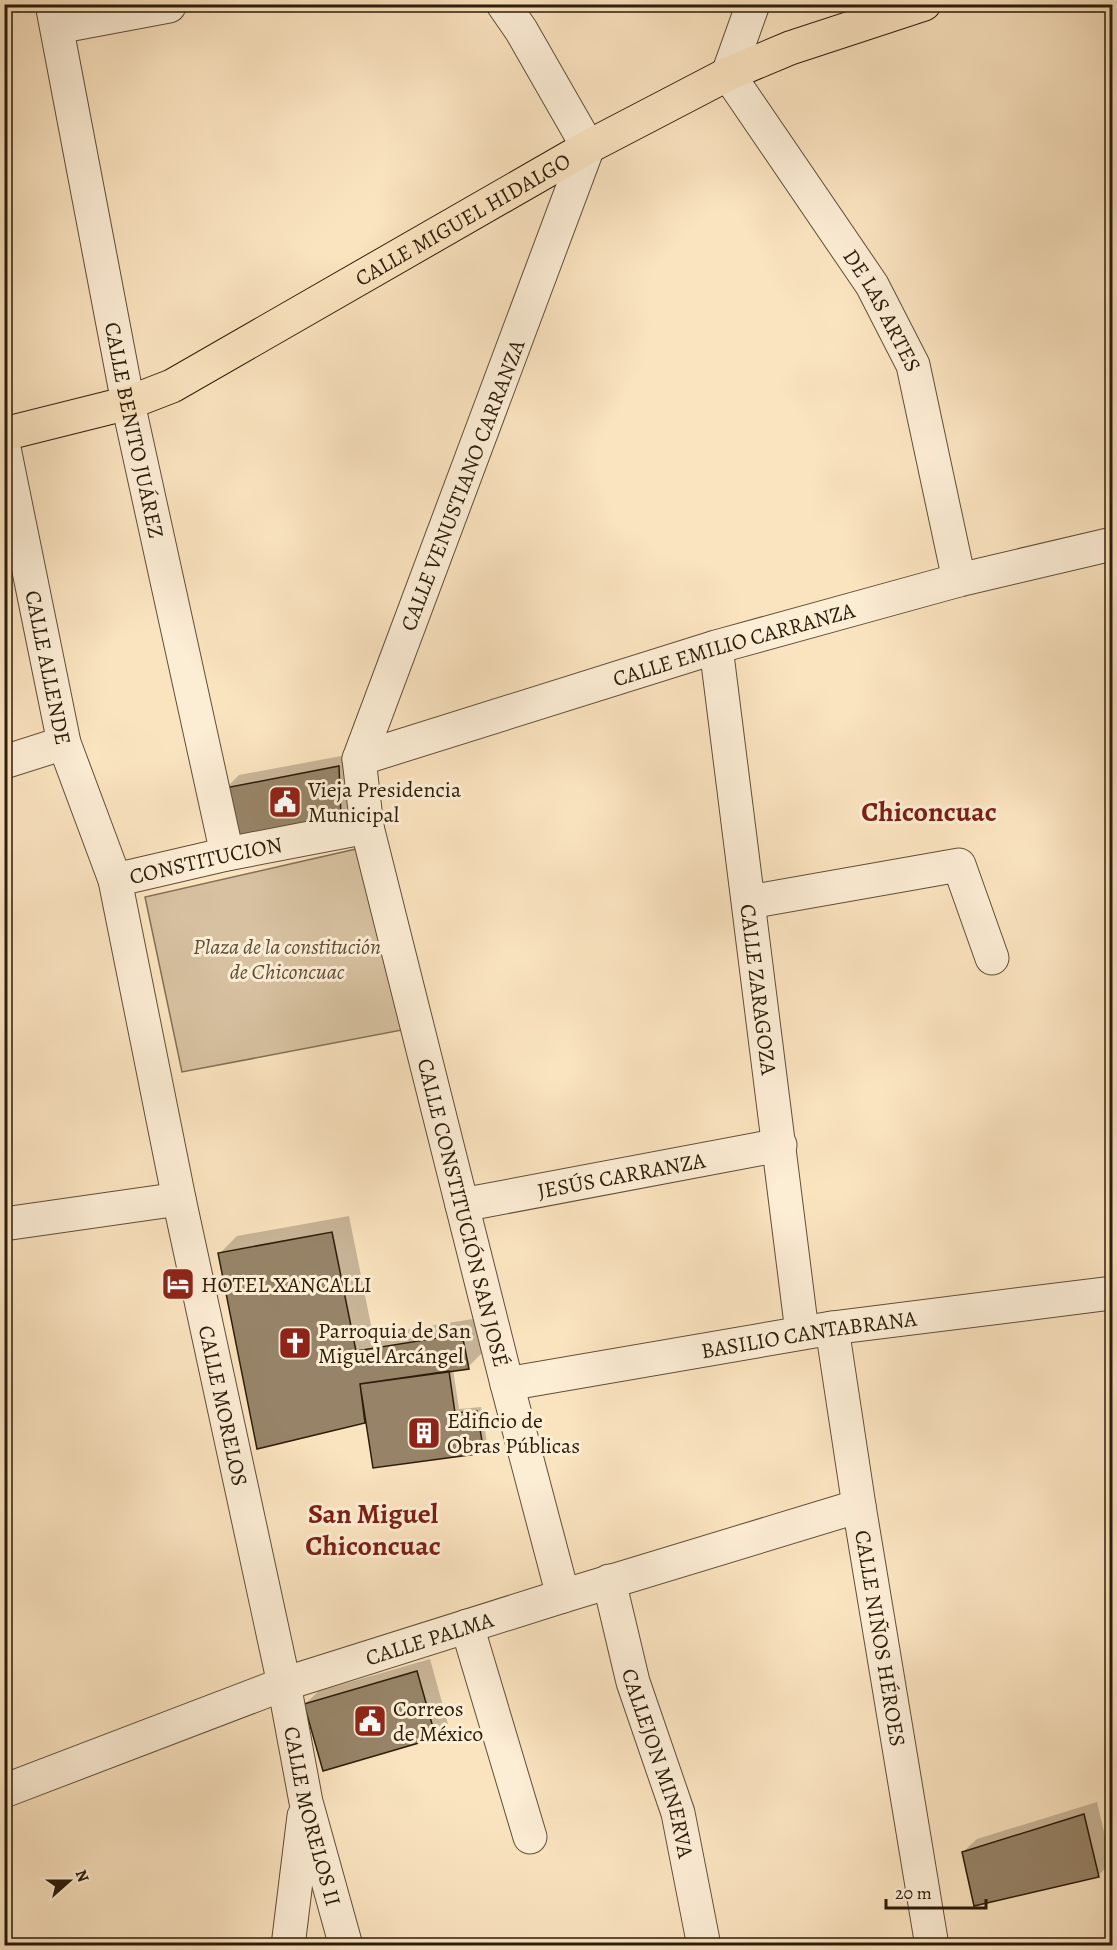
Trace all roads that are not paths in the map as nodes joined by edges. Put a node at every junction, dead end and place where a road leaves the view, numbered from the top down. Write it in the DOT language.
graph roads {
  1 [pos="503,4"];
  2 [pos="753,4"];
  3 [pos="924,4"];
  4 [pos="169,6"];
  5 [pos="54,16"];
  6 [pos="728,75"];
  7 [pos="588,147"];
  8 [pos="128,404"];
  9 [pos="4,434"];
  10 [pos="4,448"];
  11 [pos="1113,544"];
  12 [pos="959,580"];
  13 [pos="716,647"];
  14 [pos="64,743"];
  15 [pos="359,759"];
  16 [pos="4,762"];
  17 [pos="367,827"];
  18 [pos="227,854"];
  19 [pos="115,880"];
  20 [pos="749,902"];
  21 [pos="992,958"];
  22 [pos="780,1145"];
  23 [pos="179,1199"];
  24 [pos="462,1205"];
  25 [pos="4,1224"];
  26 [pos="1113,1293"];
  27 [pos="817,1330"];
  28 [pos="507,1384"];
  29 [pos="859,1506"];
  30 [pos="609,1581"];
  31 [pos="563,1596"];
  32 [pos="467,1626"];
  33 [pos="284,1684"];
  34 [pos="4,1791"];
  35 [pos="306,1802"];
  36 [pos="530,1837"];
  37 [pos="288,1946"];
  38 [pos="346,1946"];
  39 [pos="704,1946"];
  40 [pos="932,1946"];
  1 -- 7 [label="street"];
  2 -- 6 [label="street"];
  3 -- 6 [label="main road, CALLE MIGUEL HIDALGO"];
  4 -- 5 [label="street"];
  5 -- 8 [label="street, CALLE BENITO JUÁREZ"];
  6 -- 7 [label="main road, CALLE MIGUEL HIDALGO"];
  6 -- 12 [label="street, DE LAS ARTES"];
  7 -- 8 [label="main road, CALLE MIGUEL HIDALGO"];
  7 -- 15 [label="street, CALLE VENUSTIANO CARRANZA"];
  8 -- 9 [label="main road, CALLE MIGUEL HIDALGO"];
  8 -- 18 [label="street, CALLE BENITO JUÁREZ"];
  10 -- 14 [label="street, CALLE ALLENDE"];
  11 -- 12 [label="street, CALLE EMILIO CARRANZA"];
  12 -- 13 [label="street, CALLE EMILIO CARRANZA"];
  13 -- 15 [label="street, CALLE EMILIO CARRANZA"];
  13 -- 20 [label="street, CALLE ZARAGOZA"];
  14 -- 16 [label="street"];
  14 -- 19 [label="street, CALLE ALLENDE"];
  15 -- 17 [label="street, CALLE VENUSTIANO CARRANZA"];
  17 -- 18 [label="street, CONSTITUCION"];
  17 -- 24 [label="street, CALLE CONSTITUCIÓN SAN JOSÉ"];
  18 -- 19 [label="street, CONSTITUCION"];
  19 -- 23 [label="street, CALLE MORELOS"];
  20 -- 21 [label="street"];
  20 -- 22 [label="street, CALLE ZARAGOZA"];
  22 -- 24 [label="street, JESÚS CARRANZA"];
  22 -- 27 [label="street, CALLE ZARAGOZA"];
  23 -- 25 [label="street"];
  23 -- 33 [label="street, CALLE MORELOS"];
  24 -- 28 [label="street, CALLE CONSTITUCIÓN SAN JOSÉ"];
  26 -- 27 [label="street, BASILIO CANTABRANA"];
  27 -- 28 [label="street, BASILIO CANTABRANA"];
  27 -- 29 [label="street, CALLE NIÑOS HÉROES"];
  28 -- 31 [label="street, CALLE CONSTITUCIÓN SAN JOSÉ"];
  29 -- 30 [label="street, CALLE PALMA"];
  29 -- 40 [label="street, CALLE NIÑOS HÉROES"];
  30 -- 31 [label="street, CALLE PALMA"];
  30 -- 39 [label="street, CALLEJON MINERVA"];
  31 -- 32 [label="street, CALLE PALMA"];
  32 -- 33 [label="street, CALLE PALMA"];
  32 -- 36 [label="street"];
  33 -- 34 [label="street, CALLE PALMA"];
  33 -- 35 [label="street, CALLE MORELOS II"];
  35 -- 37 [label="street"];
  35 -- 38 [label="street, CALLE MORELOS II"];
}
